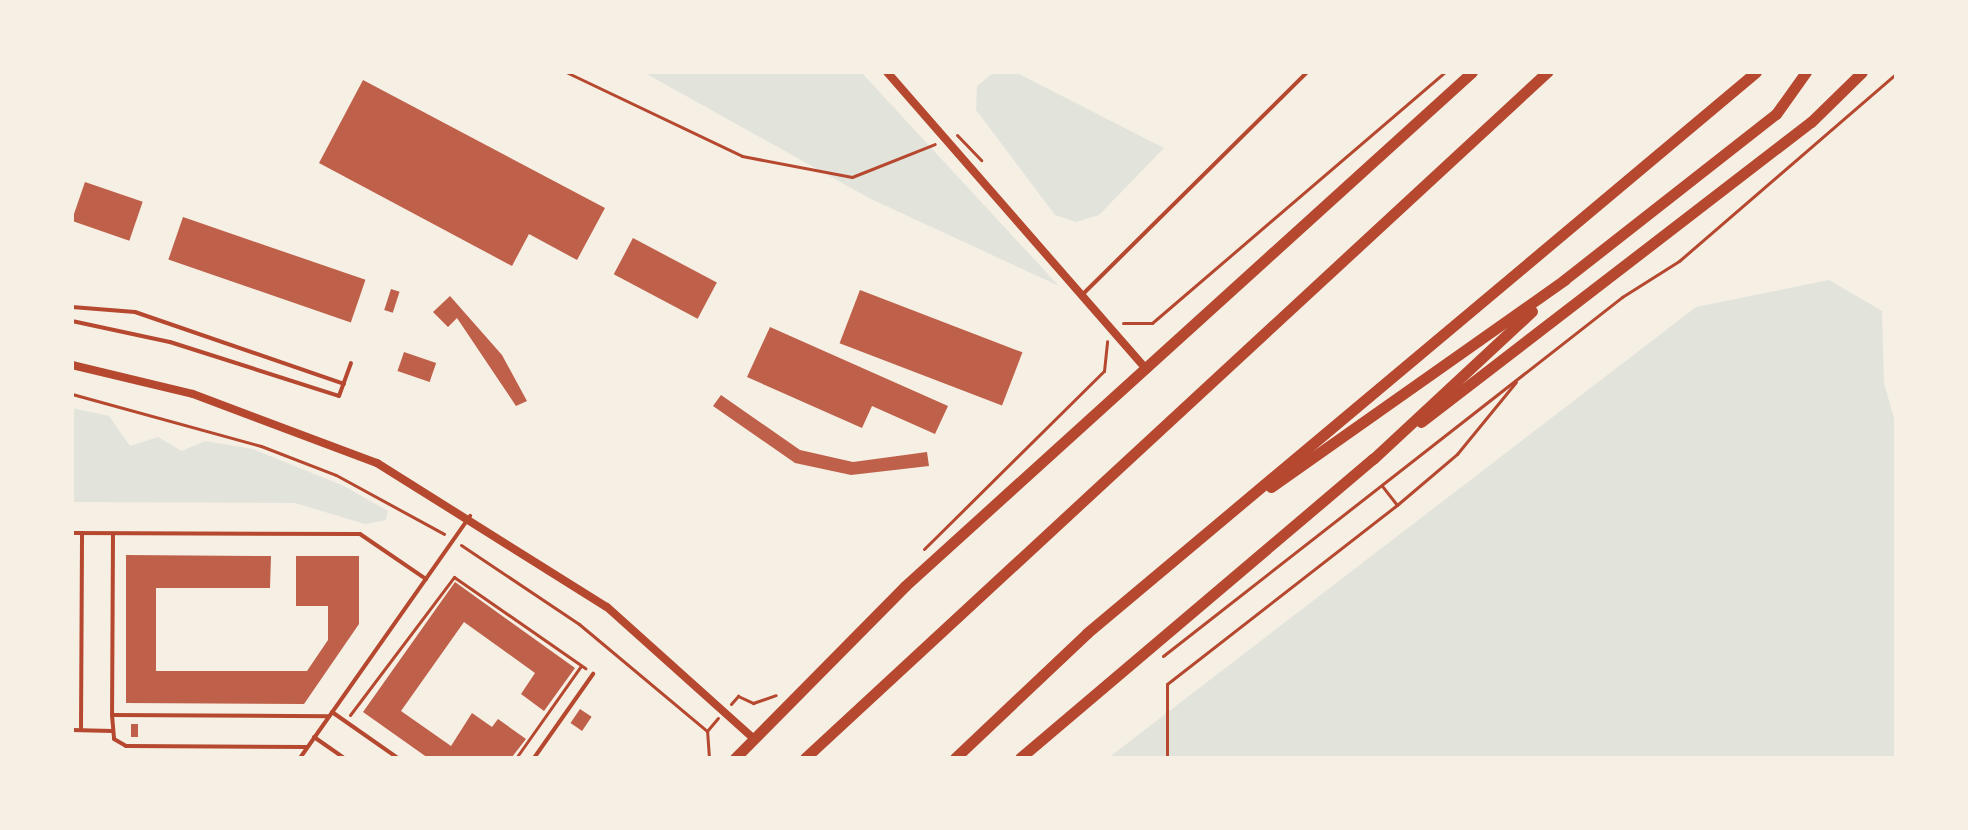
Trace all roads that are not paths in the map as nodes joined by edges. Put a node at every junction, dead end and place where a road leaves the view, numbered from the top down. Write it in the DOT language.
graph roads {
  1 [pos="887,72"];
  2 [pos="1307,72"];
  3 [pos="1472,72"];
  4 [pos="1547,72"];
  5 [pos="1756,72"];
  6 [pos="1806,72"];
  7 [pos="1862,72"];
  8 [pos="1564,280"];
  9 [pos="1083,294"];
  10 [pos="72,307"];
  11 [pos="72,321"];
  12 [pos="351,363"];
  13 [pos="72,365"];
  14 [pos="1147,370"];
  15 [pos="344,384"];
  16 [pos="1373,459"];
  17 [pos="470,516"];
  18 [pos="72,533"];
  19 [pos="82,533"];
  20 [pos="113,534"];
  21 [pos="1201,537"];
  22 [pos="426,579"];
  23 [pos="593,674"];
  24 [pos="331,714"];
  25 [pos="112,715"];
  26 [pos="72,730"];
  27 [pos="81,730"];
  28 [pos="112,731"];
  29 [pos="314,737"];
  30 [pos="753,738"];
  31 [pos="307,747"];
  32 [pos="300,758"];
  33 [pos="344,758"];
  34 [pos="398,758"];
  35 [pos="534,758"];
  36 [pos="735,758"];
  37 [pos="805,758"];
  38 [pos="955,758"];
  39 [pos="1020,758"];
  1 -- 9 [label="street"];
  2 -- 9 [label="lane"];
  3 -- 14 [label="main road"];
  4 -- 37 [label="main road"];
  5 -- 21 [label="main road"];
  6 -- 8 [label="main road"];
  7 -- 16 [label="main road"];
  8 -- 16 [label="main road"];
  8 -- 21 [label="main road"];
  9 -- 14 [label="street"];
  10 -- 15 [label="lane"];
  11 -- 15 [label="lane"];
  12 -- 15 [label="lane"];
  13 -- 17 [label="street"];
  14 -- 30 [label="main road"];
  16 -- 39 [label="main road"];
  17 -- 22 [label="lane"];
  17 -- 30 [label="street"];
  18 -- 19 [label="lane"];
  19 -- 20 [label="lane"];
  19 -- 27 [label="lane"];
  20 -- 22 [label="lane"];
  20 -- 25 [label="lane"];
  21 -- 38 [label="main road"];
  22 -- 24 [label="lane"];
  23 -- 35 [label="lane"];
  24 -- 25 [label="lane"];
  24 -- 29 [label="lane"];
  24 -- 34 [label="lane"];
  25 -- 28 [label="lane"];
  26 -- 27 [label="lane"];
  27 -- 28 [label="lane"];
  28 -- 31 [label="lane"];
  29 -- 31 [label="lane"];
  29 -- 33 [label="lane"];
  30 -- 36 [label="main road"];
  31 -- 32 [label="lane"];
}
